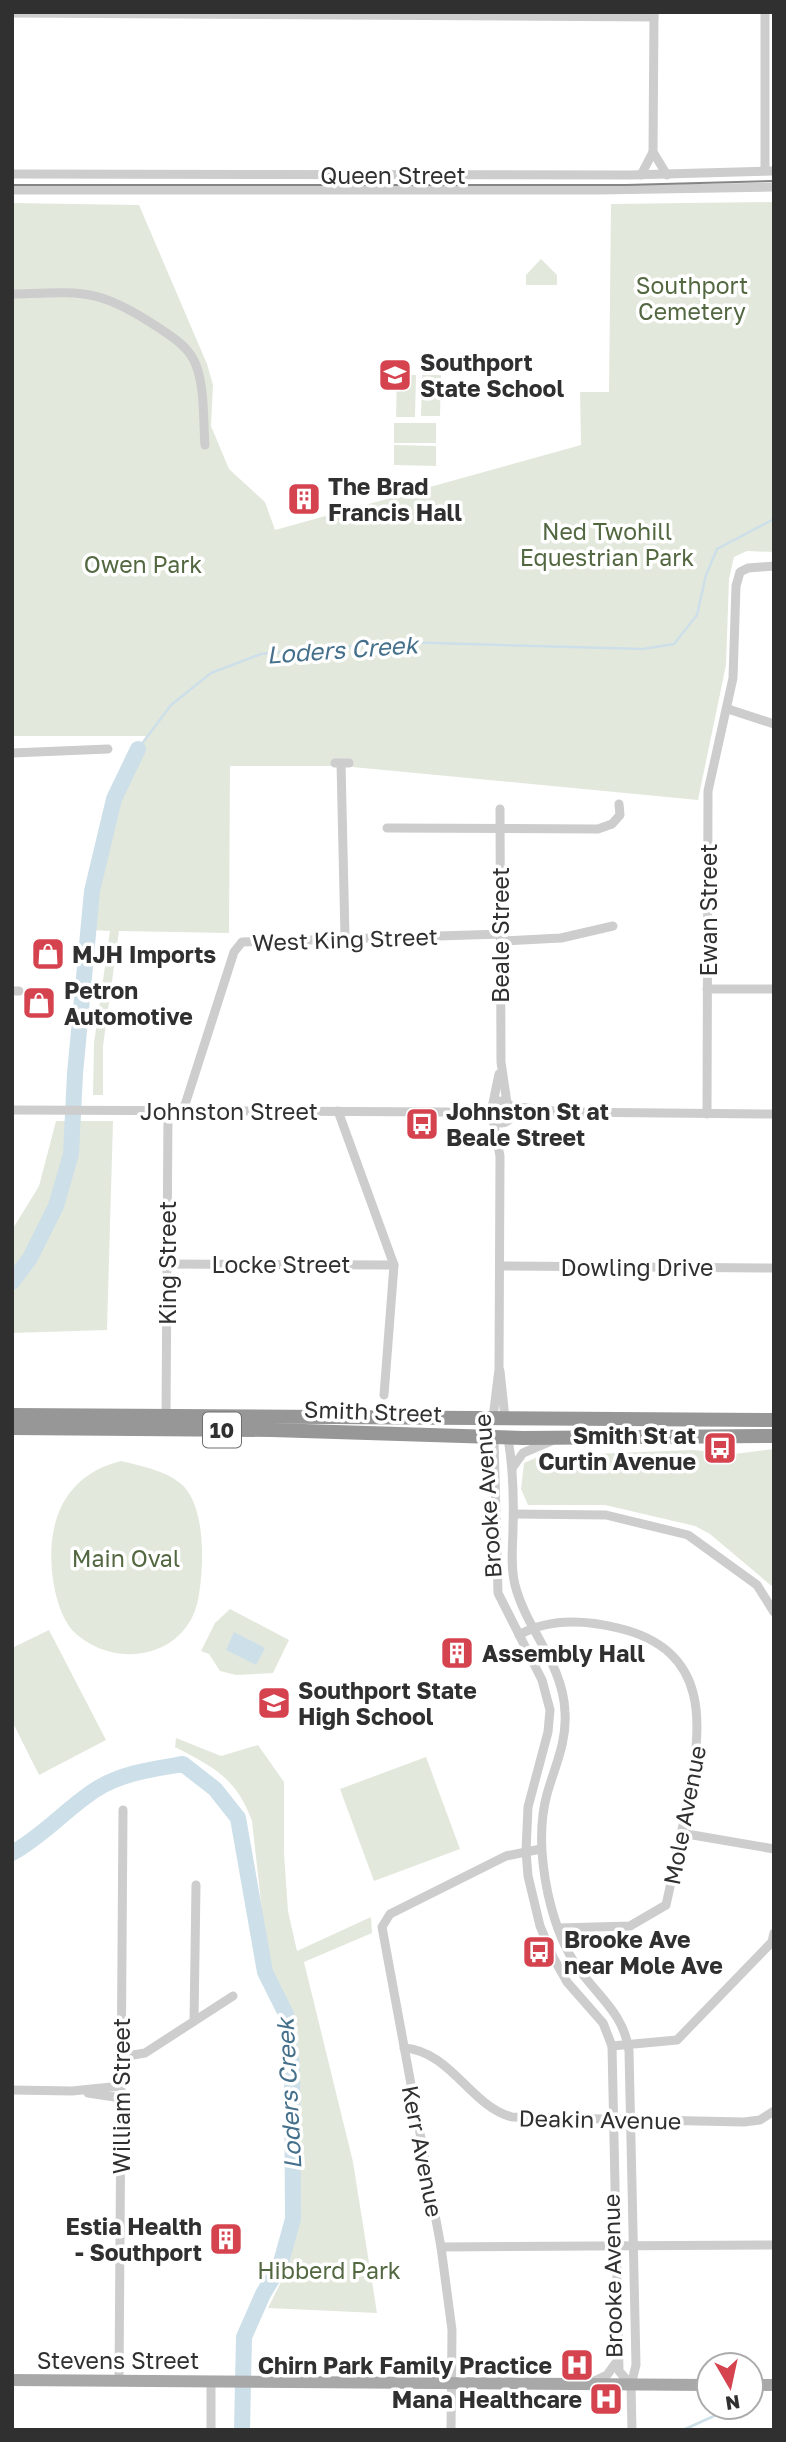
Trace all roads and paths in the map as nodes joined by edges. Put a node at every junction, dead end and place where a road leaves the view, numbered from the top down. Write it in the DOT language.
graph roads {
  1 [pos="765,12"];
  2 [pos="12,13"];
  3 [pos="654,15"];
  4 [pos="653,152"];
  5 [pos="769,171"];
  6 [pos="12,174"];
  7 [pos="641,175"];
  8 [pos="667,175"];
  9 [pos="774,187"];
  10 [pos="12,190"];
  11 [pos="12,294"];
  12 [pos="205,445"];
  13 [pos="774,566"];
  14 [pos="728,709"];
  15 [pos="774,724"];
  16 [pos="108,749"];
  17 [pos="12,753"];
  18 [pos="342,763"];
  19 [pos="619,804"];
  20 [pos="500,809"];
  21 [pos="387,828"];
  22 [pos="499,828"];
  23 [pos="613,926"];
  24 [pos="345,937"];
  25 [pos="502,938"];
  26 [pos="707,989"];
  27 [pos="774,989"];
  28 [pos="501,1062"];
  29 [pos="493,1104"];
  30 [pos="509,1105"];
  31 [pos="12,1110"];
  32 [pos="168,1111"];
  33 [pos="183,1111"];
  34 [pos="338,1111"];
  35 [pos="447,1112"];
  36 [pos="562,1112"];
  37 [pos="707,1114"];
  38 [pos="774,1114"];
  39 [pos="492,1119"];
  40 [pos="509,1120"];
  41 [pos="500,1156"];
  42 [pos="167,1264"];
  43 [pos="394,1265"];
  44 [pos="500,1266"];
  45 [pos="774,1268"];
  46 [pos="384,1395"];
  47 [pos="12,1415"];
  48 [pos="166,1416"];
  49 [pos="499,1418"];
  50 [pos="774,1420"];
  51 [pos="12,1429"];
  52 [pos="774,1436"];
  53 [pos="501,1437"];
  54 [pos="558,1438"];
  55 [pos="513,1466"];
  56 [pos="514,1514"];
  57 [pos="774,1612"];
  58 [pos="535,1626"];
  59 [pos="519,1636"];
  60 [pos="123,1810"];
  61 [pos="681,1833"];
  62 [pos="541,1849"];
  63 [pos="774,1849"];
  64 [pos="526,1851"];
  65 [pos="196,1885"];
  66 [pos="558,1928"];
  67 [pos="774,1933"];
  68 [pos="233,1996"];
  69 [pos="194,2021"];
  70 [pos="628,2043"];
  71 [pos="612,2046"];
  72 [pos="404,2048"];
  73 [pos="121,2057"];
  74 [pos="121,2086"];
  75 [pos="12,2090"];
  76 [pos="72,2091"];
  77 [pos="121,2098"];
  78 [pos="774,2110"];
  79 [pos="615,2119"];
  80 [pos="631,2120"];
  81 [pos="774,2245"];
  82 [pos="617,2246"];
  83 [pos="633,2246"];
  84 [pos="441,2247"];
  85 [pos="619,2359"];
  86 [pos="12,2380"];
  87 [pos="119,2381"];
  88 [pos="218,2382"];
  89 [pos="451,2383"];
  90 [pos="586,2384"];
  91 [pos="631,2385"];
  92 [pos="695,2385"];
  93 [pos="211,2430"];
  94 [pos="451,2430"];
  95 [pos="632,2430"];
  1 -- 5 [label="street"];
  2 -- 3 [label="street"];
  3 -- 4 [label="street"];
  4 -- 7 [label="street"];
  4 -- 8 [label="street"];
  5 -- 8 [label="street, Queen Street"];
  6 -- 7 [label="street, Queen Street"];
  7 -- 8 [label="street, Queen Street"];
  9 -- 10 [label="street, Queen Street"];
  11 -- 12 [label="street"];
  13 -- 14 [label="street, Ewan Street"];
  14 -- 15 [label="street"];
  14 -- 26 [label="street, Ewan Street"];
  16 -- 17 [label="street"];
  18 -- 24 [label="street"];
  19 -- 22 [label="street"];
  20 -- 22 [label="street, Beale Street"];
  21 -- 22 [label="street"];
  22 -- 25 [label="street, Beale Street"];
  23 -- 25 [label="street, West King Street"];
  24 -- 25 [label="street, West King Street"];
  24 -- 33 [label="street, West King Street"];
  25 -- 28 [label="street, Beale Street"];
  26 -- 27 [label="street"];
  26 -- 37 [label="street, Ewan Street"];
  28 -- 29 [label="street, Beale Street"];
  28 -- 30 [label="street, Beale Street"];
  29 -- 30 [label="street, Johnston Street"];
  29 -- 35 [label="street, Johnston Street"];
  29 -- 39 [label="street, Beale Street"];
  30 -- 36 [label="street"];
  30 -- 40 [label="street, Beale Street"];
  31 -- 32 [label="street, Johnston Street"];
  32 -- 33 [label="street, Johnston Street"];
  32 -- 42 [label="street, King Street"];
  33 -- 34 [label="street, Johnston Street"];
  34 -- 35 [label="street, Johnston Street"];
  34 -- 43 [label="street"];
  35 -- 39 [label="street, Johnston Street"];
  36 -- 37 [label="street"];
  36 -- 40 [label="street"];
  37 -- 38 [label="street"];
  39 -- 40 [label="street, Johnston Street"];
  39 -- 41 [label="street"];
  40 -- 41 [label="street"];
  41 -- 44 [label="street"];
  42 -- 43 [label="street, Locke Street"];
  42 -- 48 [label="street, King Street"];
  43 -- 46 [label="street"];
  44 -- 45 [label="street, Dowling Drive"];
  44 -- 49 [label="street, Brooke Avenue"];
  47 -- 48 [label="highway, Smith Street / 10"];
  48 -- 49 [label="highway, Smith Street / 10"];
  49 -- 50 [label="highway, Smith Street / 10"];
  49 -- 53 [label="highway, Brooke Avenue"];
  51 -- 53 [label="highway, Smith Street / 10"];
  52 -- 54 [label="highway, Smith Street / 10"];
  53 -- 54 [label="highway, Smith Street / 10"];
  53 -- 55 [label="street, Brooke Avenue"];
  53 -- 59 [label="street, Brooke Avenue"];
  54 -- 55 [label="street"];
  55 -- 56 [label="street, Brooke Avenue"];
  56 -- 57 [label="street"];
  56 -- 58 [label="street, Brooke Avenue"];
  58 -- 59 [label="street, Mole Avenue"];
  58 -- 61 [label="street, Mole Avenue"];
  58 -- 62 [label="street, Brooke Avenue"];
  59 -- 64 [label="street, Brooke Avenue"];
  60 -- 73 [label="street, William Street"];
  61 -- 63 [label="street"];
  61 -- 66 [label="street, Mole Avenue"];
  62 -- 64 [label="street"];
  62 -- 66 [label="street, Brooke Avenue"];
  64 -- 71 [label="street, Brooke Avenue"];
  64 -- 72 [label="street, Kerr Avenue"];
  65 -- 69 [label="street"];
  66 -- 70 [label="street, Brooke Avenue"];
  67 -- 70 [label="street"];
  68 -- 69 [label="street"];
  69 -- 73 [label="street"];
  70 -- 71 [label="street"];
  70 -- 80 [label="street, Brooke Avenue"];
  71 -- 79 [label="street, Brooke Avenue"];
  72 -- 79 [label="street, Deakin Avenue"];
  72 -- 84 [label="street, Kerr Avenue"];
  73 -- 74 [label="street, William Street"];
  74 -- 76 [label="street"];
  74 -- 77 [label="street, William Street"];
  75 -- 76 [label="street"];
  76 -- 77 [label="street"];
  77 -- 87 [label="street, William Street"];
  78 -- 80 [label="street, Deakin Avenue"];
  79 -- 80 [label="street, Deakin Avenue"];
  79 -- 82 [label="street, Brooke Avenue"];
  80 -- 83 [label="street, Brooke Avenue"];
  81 -- 83 [label="street"];
  82 -- 83 [label="street"];
  82 -- 84 [label="street"];
  82 -- 85 [label="street, Brooke Avenue"];
  83 -- 91 [label="street, Brooke Avenue"];
  84 -- 89 [label="street, Kerr Avenue"];
  85 -- 90 [label="street"];
  85 -- 91 [label="street, Brooke Avenue"];
  86 -- 87 [label="main road, Stevens Street"];
  87 -- 88 [label="main road, Stevens Street"];
  88 -- 89 [label="main road, Stevens Street"];
  88 -- 93 [label="street"];
  89 -- 90 [label="main road, Stevens Street"];
  89 -- 94 [label="street, Kerr Avenue"];
  90 -- 91 [label="main road, Stevens Street"];
  91 -- 92 [label="main road, Stevens Street"];
  91 -- 95 [label="street"];
}
